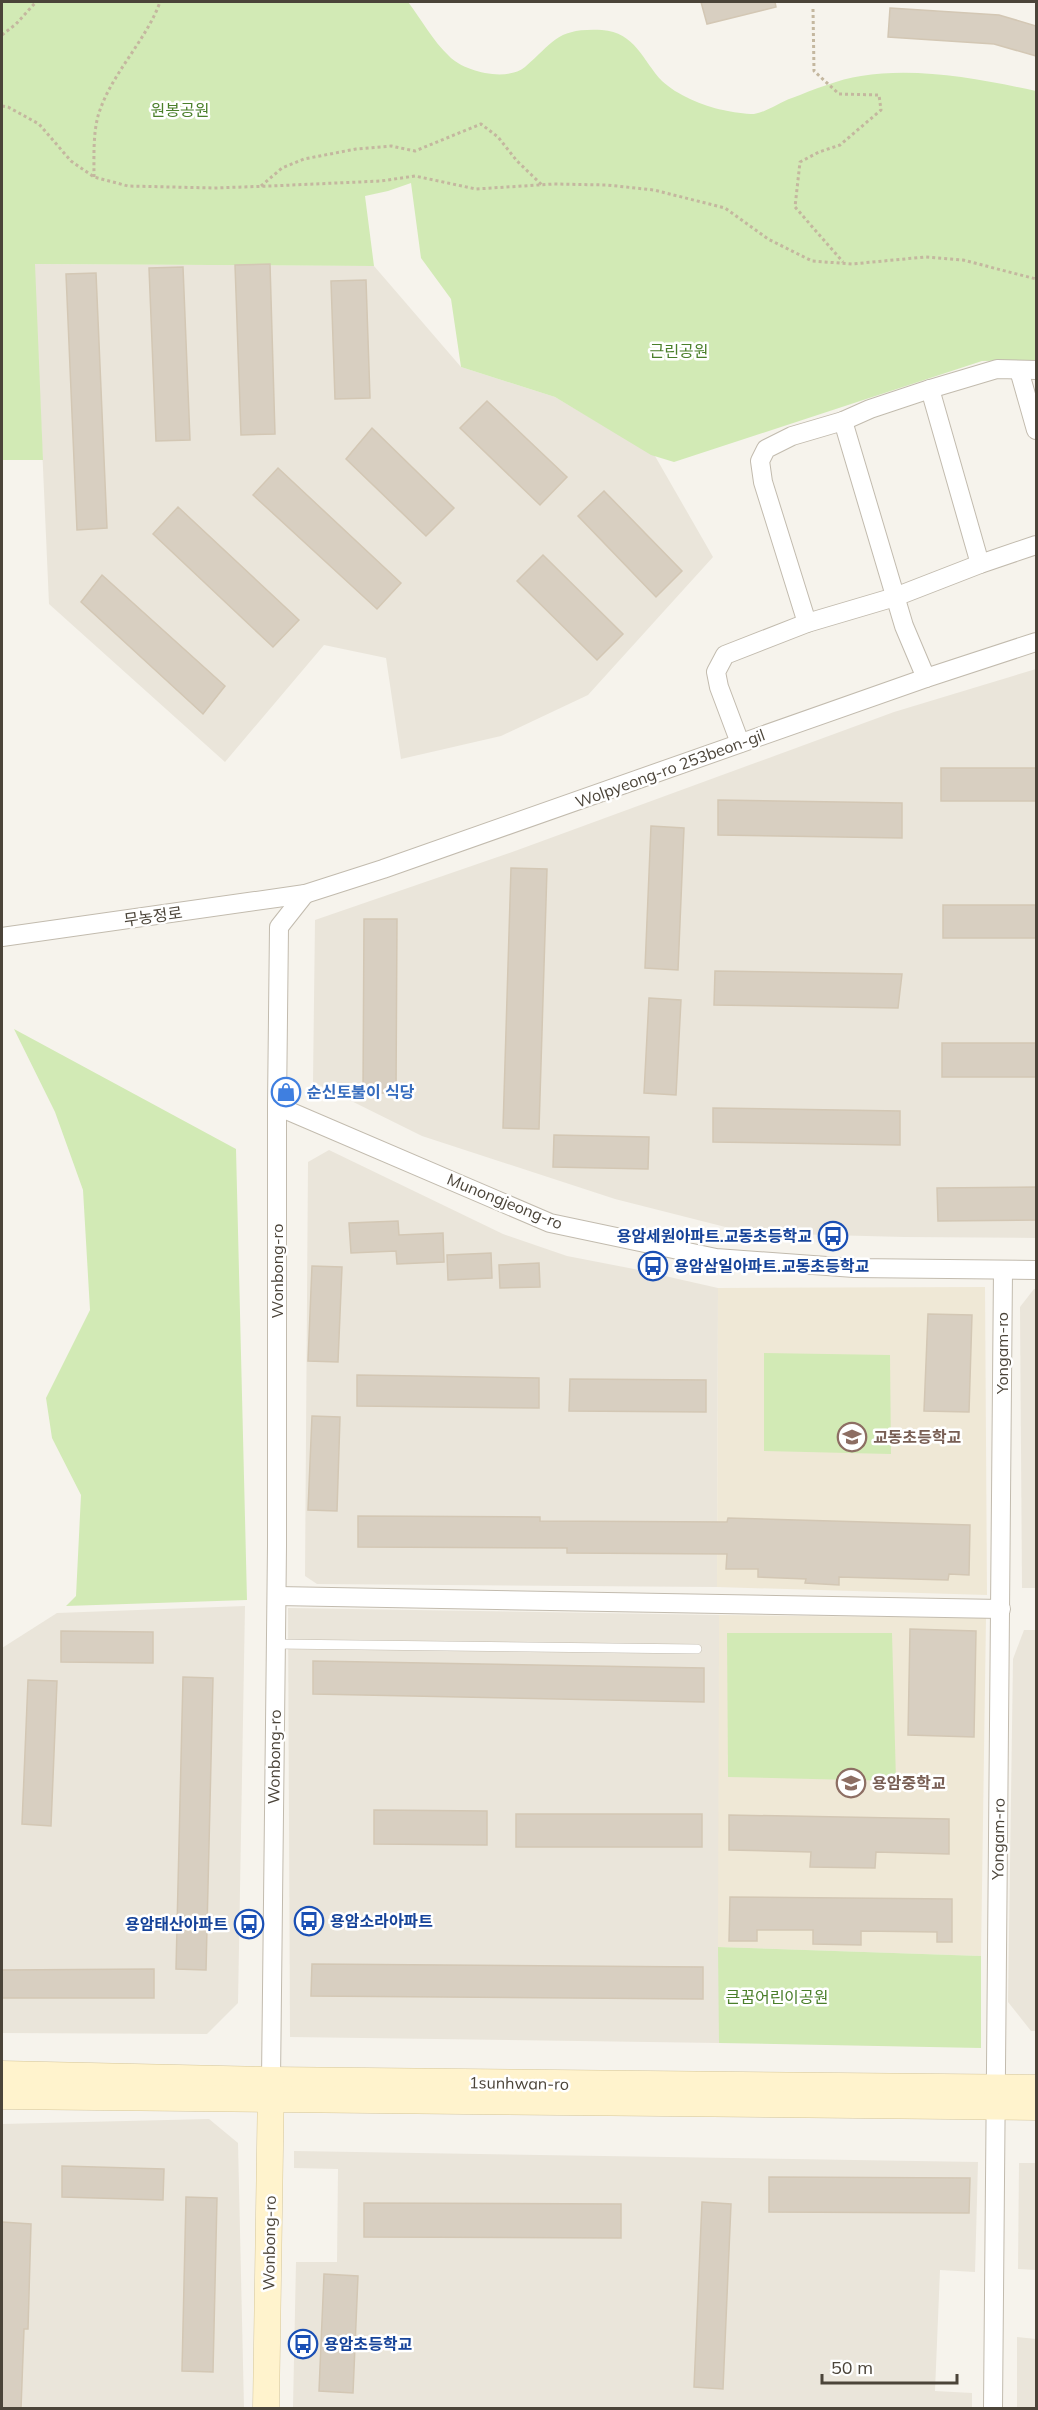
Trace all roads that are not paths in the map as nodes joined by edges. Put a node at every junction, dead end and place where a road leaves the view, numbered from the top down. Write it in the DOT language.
graph roads {
  1 [pos="1028,370"];
  2 [pos="930,389"];
  3 [pos="843,421"];
  4 [pos="1036,430"];
  5 [pos="1036,545"];
  6 [pos="980,564"];
  7 [pos="895,597"];
  8 [pos="807,623"];
  9 [pos="1036,642"];
  10 [pos="926,678"];
  11 [pos="740,742"];
  12 [pos="305,894"];
  13 [pos="2,937"];
  14 [pos="277,1106"];
  15 [pos="1003,1270"];
  16 [pos="1036,1270"];
  17 [pos="277,1596"];
  18 [pos="1001,1609"];
  19 [pos="276,1644"];
  20 [pos="697,1649"];
  21 [pos="2,2074"];
  22 [pos="1036,2088"];
  23 [pos="271,2089"];
  24 [pos="2,2096"];
  25 [pos="994,2097"];
  26 [pos="1036,2107"];
  27 [pos="266,2409"];
  28 [pos="993,2409"];
  1 -- 2 [label="street"];
  1 -- 4 [label="street"];
  2 -- 3 [label="street"];
  2 -- 6 [label="street"];
  3 -- 7 [label="street"];
  3 -- 8 [label="street"];
  5 -- 6 [label="street"];
  6 -- 7 [label="street"];
  7 -- 8 [label="street"];
  7 -- 10 [label="street"];
  8 -- 11 [label="street"];
  9 -- 10 [label="street, Wolpyeong-ro 253beon-gil"];
  10 -- 11 [label="street, Wolpyeong-ro 253beon-gil"];
  11 -- 12 [label="street, Wolpyeong-ro 253beon-gil"];
  12 -- 13 [label="street, 무농정로"];
  12 -- 14 [label="street"];
  14 -- 15 [label="street, Munongjeong-ro"];
  14 -- 17 [label="street, Wonbong-ro"];
  15 -- 16 [label="street, Munongjeong-ro"];
  15 -- 18 [label="street, Yongam-ro"];
  17 -- 18 [label="street"];
  17 -- 19 [label="street, Wonbong-ro"];
  18 -- 25 [label="street, Yongam-ro"];
  19 -- 20 [label="lane"];
  19 -- 23 [label="street, Wonbong-ro"];
  21 -- 23 [label="street, 1sunhwan-ro"];
  22 -- 25 [label="street, 1sunhwan-ro"];
  23 -- 24 [label="street, 1sunhwan-ro"];
  23 -- 25 [label="street, 1sunhwan-ro"];
  23 -- 27 [label="street, Wonbong-ro"];
  25 -- 26 [label="street, 1sunhwan-ro"];
  25 -- 28 [label="street, Yongam-ro"];
}
